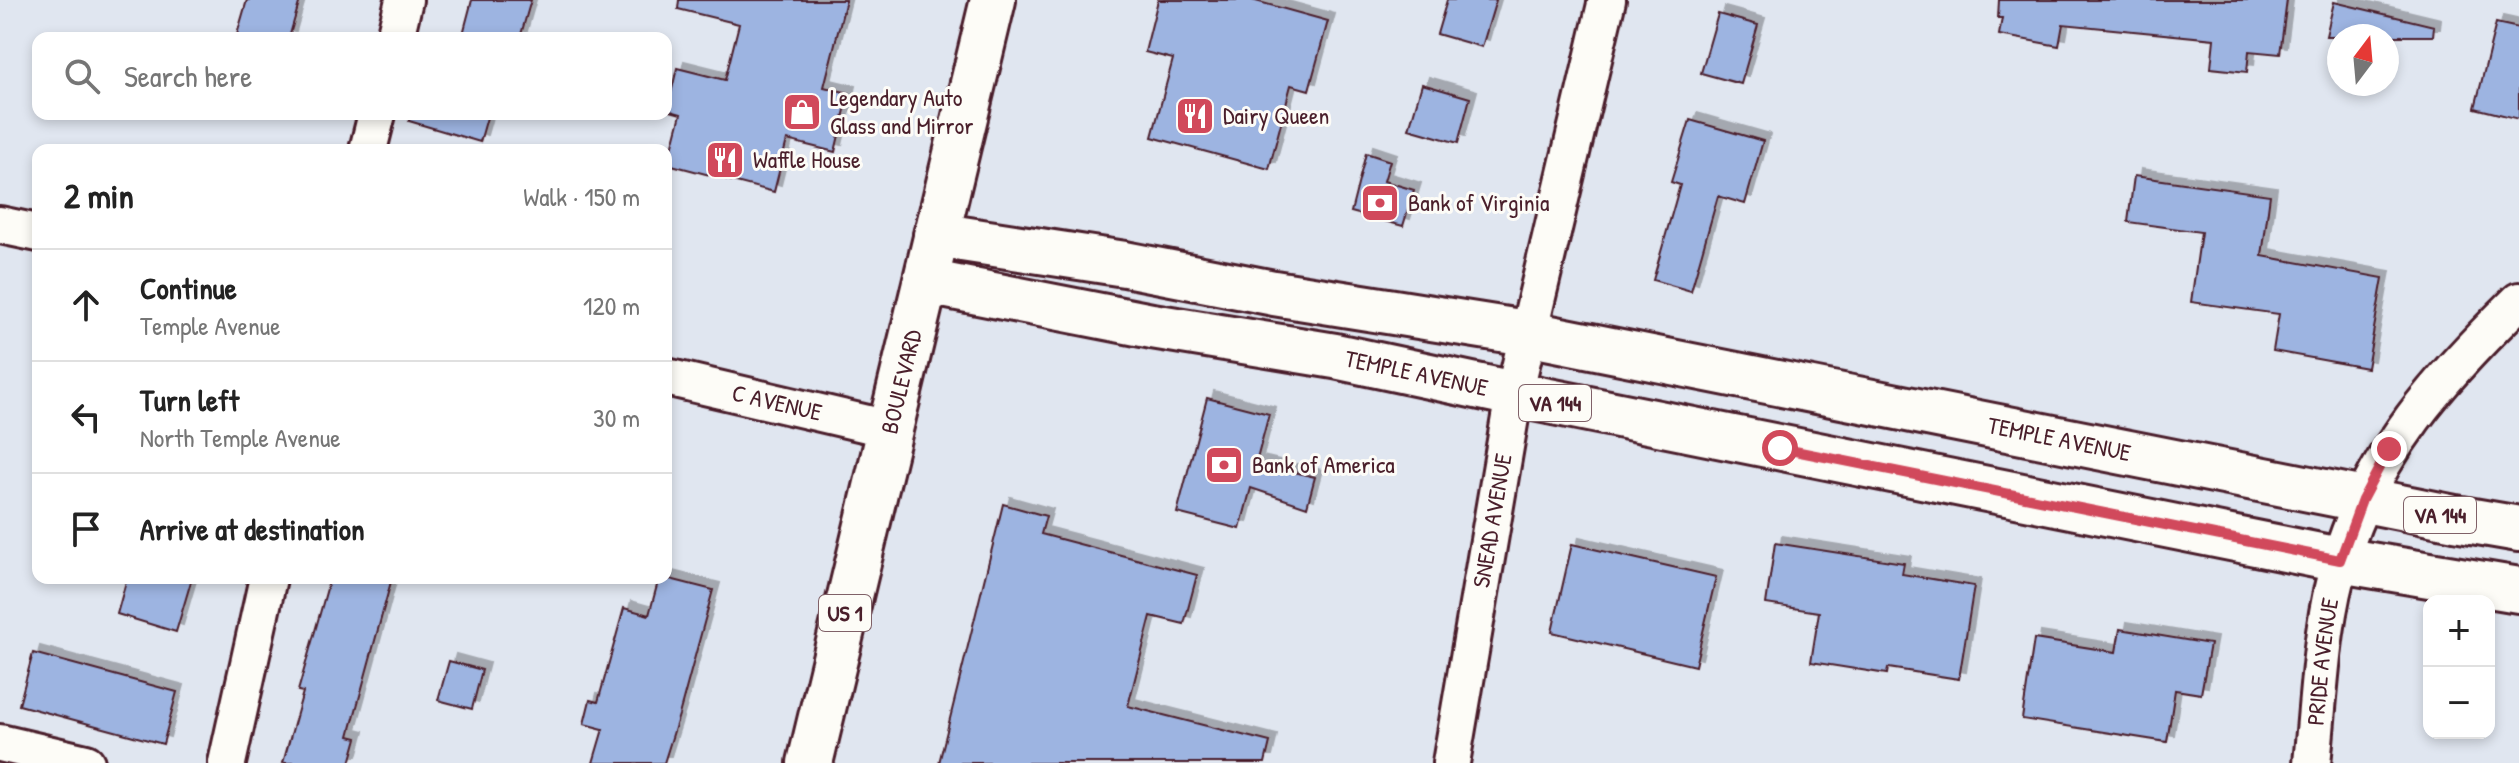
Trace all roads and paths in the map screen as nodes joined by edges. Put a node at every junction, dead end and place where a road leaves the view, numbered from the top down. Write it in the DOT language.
graph roads {
  1 [pos="404,0"];
  2 [pos="993,0"];
  3 [pos="1607,0"];
  4 [pos="396,32"];
  5 [pos="376,120"];
  6 [pos="370,144"];
  7 [pos="0,225"];
  8 [pos="32,232"];
  9 [pos="936,235"];
  10 [pos="927,282"];
  11 [pos="2519,301"];
  12 [pos="1526,333"];
  13 [pos="672,378"];
  14 [pos="1514,394"];
  15 [pos="889,429"];
  16 [pos="2362,500"];
  17 [pos="2519,529"];
  18 [pos="2340,560"];
  19 [pos="267,584"];
  20 [pos="2519,590"];
  21 [pos="0,743"];
  22 [pos="86,763"];
  23 [pos="227,763"];
  24 [pos="810,763"];
  25 [pos="1451,763"];
  26 [pos="2312,763"];
  1 -- 4 [label="street"];
  2 -- 9 [label="main road, BOULEVARD / US 1"];
  3 -- 12 [label="street, SNEAD AVENUE"];
  5 -- 6 [label="street"];
  7 -- 8 [label="street"];
  9 -- 10 [label="main road, BOULEVARD / US 1"];
  9 -- 12 [label="main road, TEMPLE AVENUE / VA 144"];
  10 -- 14 [label="main road, TEMPLE AVENUE / VA 144"];
  10 -- 15 [label="main road, BOULEVARD / US 1"];
  11 -- 16 [label="street, PRIDE AVENUE"];
  12 -- 14 [label="street, SNEAD AVENUE"];
  12 -- 16 [label="main road, TEMPLE AVENUE / VA 144"];
  13 -- 15 [label="street, C AVENUE"];
  14 -- 18 [label="main road, TEMPLE AVENUE / VA 144"];
  14 -- 25 [label="street, SNEAD AVENUE"];
  15 -- 24 [label="main road, BOULEVARD / US 1"];
  16 -- 17 [label="main road, TEMPLE AVENUE / VA 144"];
  16 -- 18 [label="street, PRIDE AVENUE"];
  18 -- 20 [label="main road, TEMPLE AVENUE / VA 144"];
  18 -- 26 [label="street, PRIDE AVENUE"];
  19 -- 23 [label="street"];
  21 -- 22 [label="street"];
}
